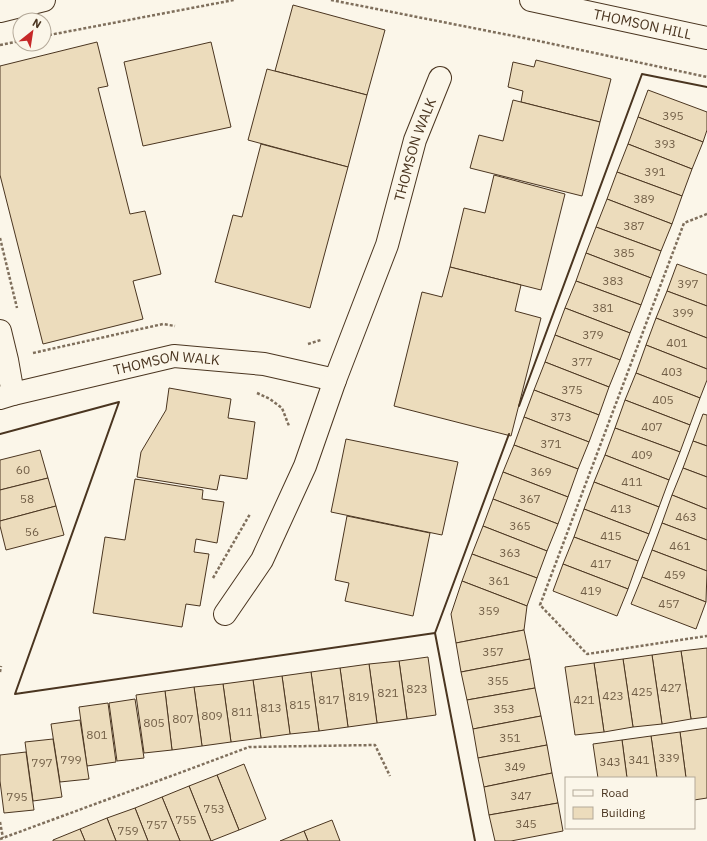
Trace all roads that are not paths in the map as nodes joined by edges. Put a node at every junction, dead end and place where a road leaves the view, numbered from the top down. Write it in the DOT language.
graph roads {
  1 [pos="44,0"];
  2 [pos="531,0"];
  3 [pos="0,11"];
  4 [pos="707,38"];
  5 [pos="440,78"];
  6 [pos="0,331"];
  7 [pos="335,380"];
  8 [pos="6,396"];
  9 [pos="228,610"];
  1 -- 3 [label="street"];
  2 -- 4 [label="street, THOMSON HILL"];
  5 -- 7 [label="street, THOMSON WALK"];
  6 -- 8 [label="street"];
  7 -- 8 [label="street, THOMSON WALK"];
  7 -- 9 [label="street, THOMSON WALK"];
}
